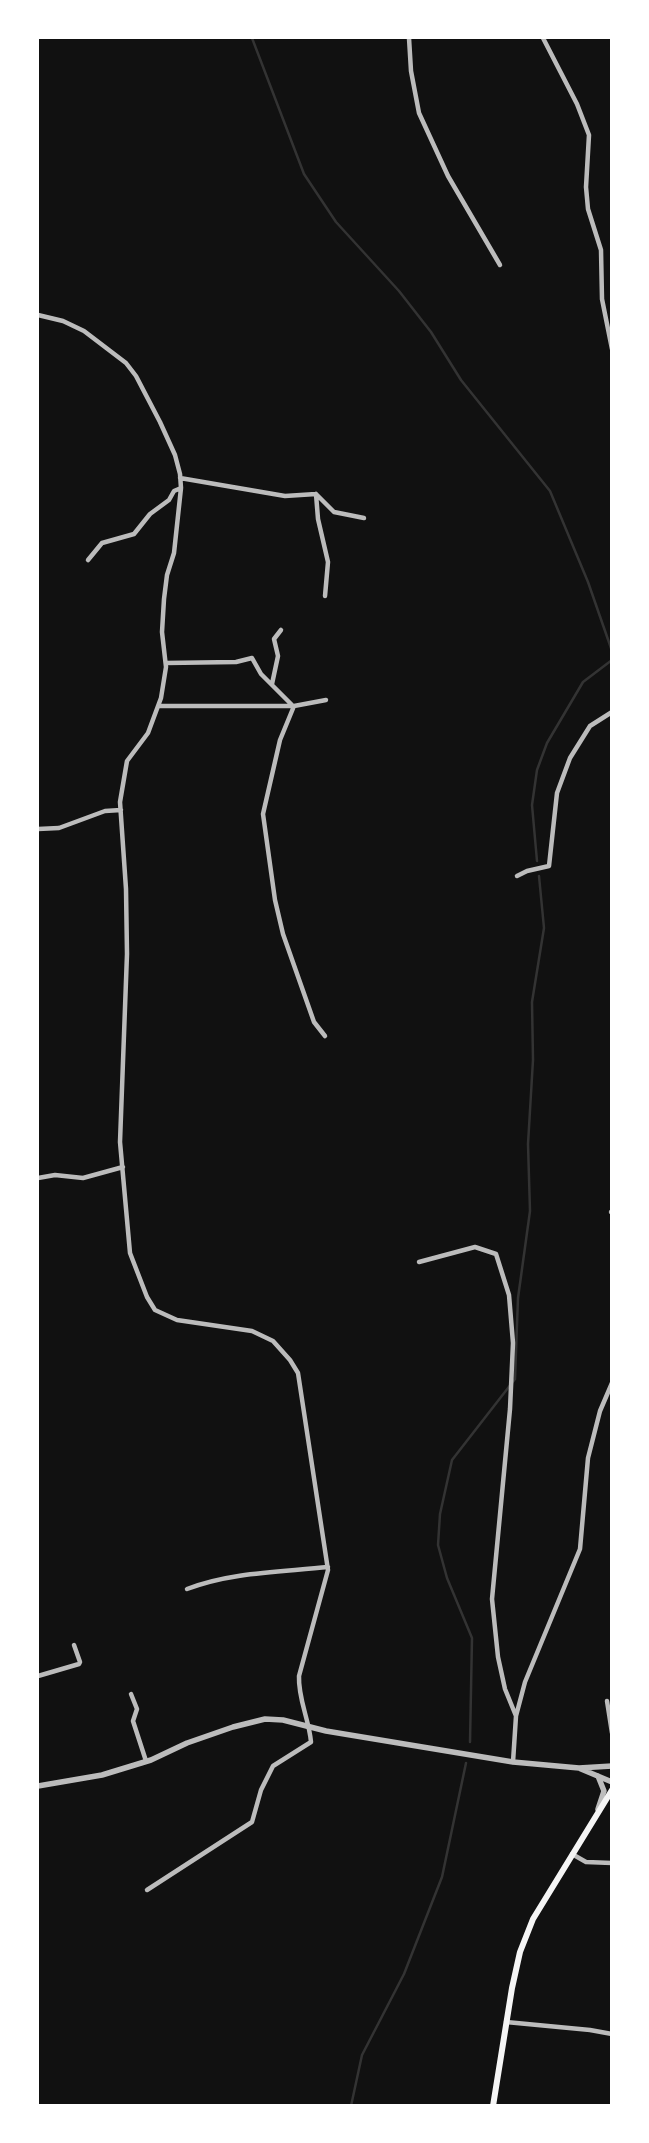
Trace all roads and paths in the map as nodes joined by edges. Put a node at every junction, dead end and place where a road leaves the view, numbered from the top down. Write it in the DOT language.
graph roads {
  1 [pos="409,38"];
  2 [pos="543,38"];
  3 [pos="500,265"];
  4 [pos="38,315"];
  5 [pos="612,349"];
  6 [pos="180,478"];
  7 [pos="181,488"];
  8 [pos="316,494"];
  9 [pos="364,518"];
  10 [pos="88,560"];
  11 [pos="325,596"];
  12 [pos="281,630"];
  13 [pos="166,664"];
  14 [pos="272,684"];
  15 [pos="326,700"];
  16 [pos="159,706"];
  17 [pos="294,706"];
  18 [pos="612,712"];
  19 [pos="121,810"];
  20 [pos="38,829"];
  21 [pos="517,876"];
  22 [pos="325,1036"];
  23 [pos="123,1167"];
  24 [pos="38,1178"];
  25 [pos="419,1262"];
  26 [pos="612,1383"];
  27 [pos="328,1567"];
  28 [pos="186,1589"];
  29 [pos="74,1645"];
  30 [pos="38,1676"];
  31 [pos="131,1694"];
  32 [pos="607,1702"];
  33 [pos="516,1716"];
  34 [pos="310,1728"];
  35 [pos="612,1733"];
  36 [pos="146,1761"];
  37 [pos="513,1762"];
  38 [pos="604,1766"];
  39 [pos="612,1766"];
  40 [pos="579,1768"];
  41 [pos="612,1771"];
  42 [pos="598,1776"];
  43 [pos="612,1782"];
  44 [pos="38,1786"];
  45 [pos="612,1790"];
  46 [pos="598,1809"];
  47 [pos="572,1854"];
  48 [pos="612,1863"];
  49 [pos="147,1890"];
  50 [pos="506,2022"];
  51 [pos="612,2034"];
  52 [pos="493,2106"];
  1 -- 3 [label="street"];
  2 -- 5 [label="street"];
  4 -- 6 [label="street"];
  6 -- 7 [label="street"];
  6 -- 8 [label="street"];
  7 -- 10 [label="street"];
  7 -- 13 [label="street"];
  8 -- 9 [label="street"];
  8 -- 11 [label="street"];
  12 -- 14 [label="street"];
  13 -- 14 [label="street"];
  13 -- 16 [label="street"];
  14 -- 17 [label="street"];
  15 -- 17 [label="street"];
  16 -- 17 [label="street"];
  16 -- 19 [label="street"];
  17 -- 22 [label="street"];
  18 -- 21 [label="street"];
  19 -- 20 [label="street"];
  19 -- 23 [label="street"];
  23 -- 24 [label="street"];
  23 -- 27 [label="street"];
  25 -- 33 [label="street"];
  26 -- 33 [label="street"];
  27 -- 28 [label="street"];
  27 -- 34 [label="street"];
  29 -- 30 [label="street"];
  31 -- 36 [label="street"];
  32 -- 35 [label="street"];
  33 -- 37 [label="street"];
  34 -- 36 [label="street"];
  34 -- 37 [label="street"];
  34 -- 49 [label="street"];
  36 -- 44 [label="street"];
  37 -- 40 [label="street"];
  38 -- 39 [label="street"];
  38 -- 40 [label="street"];
  38 -- 41 [label="street"];
  40 -- 42 [label="street"];
  42 -- 43 [label="street"];
  42 -- 46 [label="street"];
  45 -- 46 [label="main road"];
  46 -- 47 [label="main road"];
  47 -- 48 [label="street"];
  47 -- 50 [label="main road"];
  50 -- 51 [label="street"];
  50 -- 52 [label="main road"];
}
